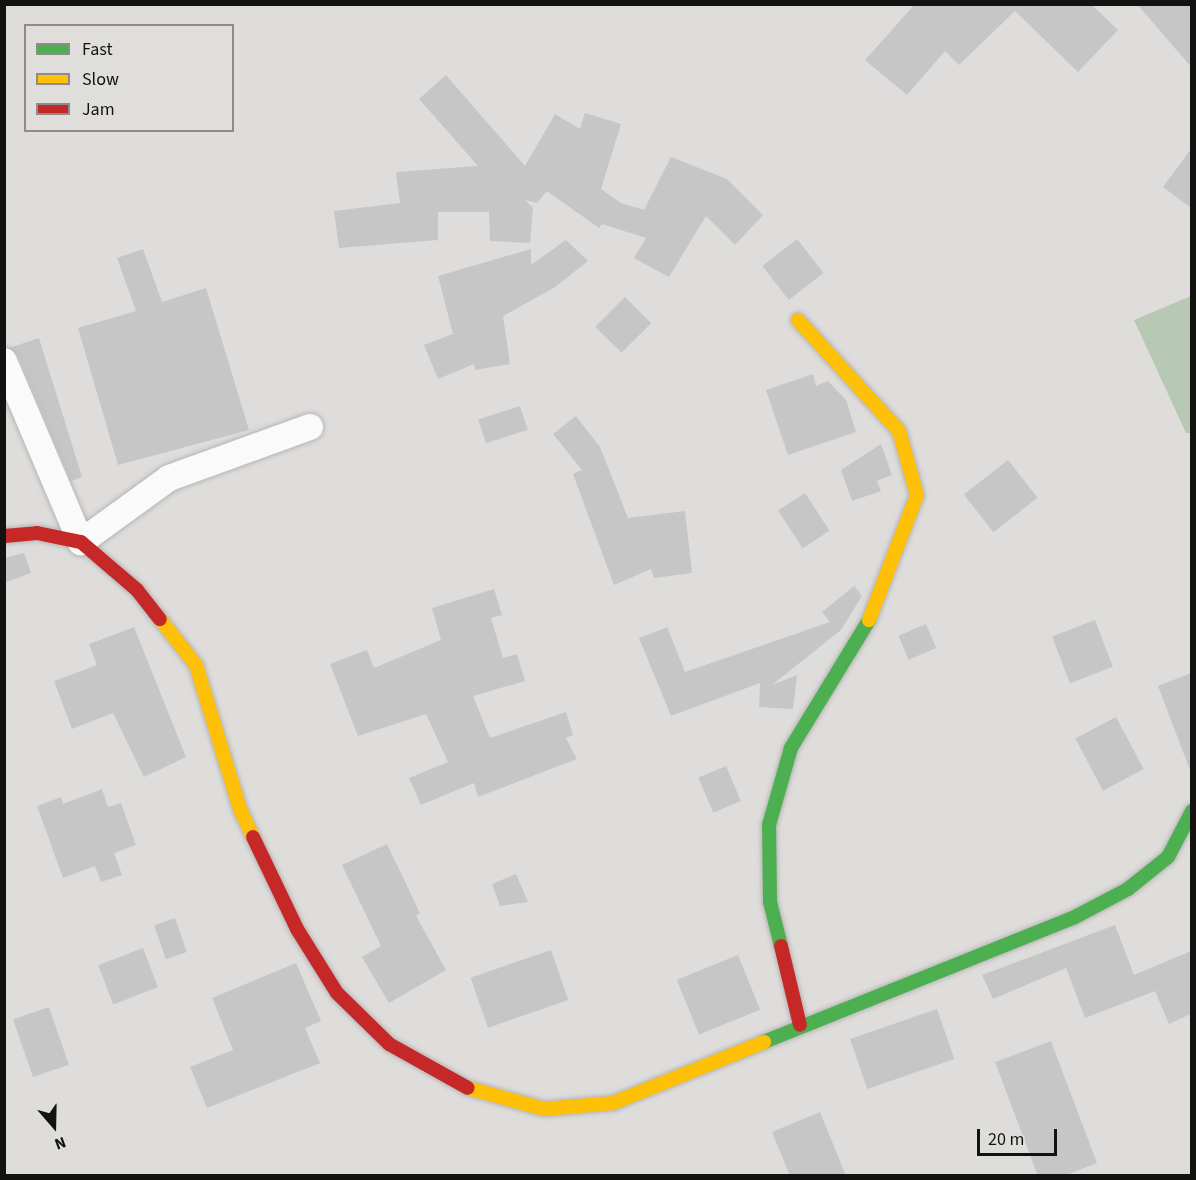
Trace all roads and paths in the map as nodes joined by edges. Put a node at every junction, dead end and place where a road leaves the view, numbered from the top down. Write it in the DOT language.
graph roads {
  1 [pos="798,320"];
  2 [pos="4,361"];
  3 [pos="310,427"];
  4 [pos="4,536"];
  5 [pos="81,542"];
  6 [pos="1191,811"];
  7 [pos="800,1025"];
  1 -- 7 [label="street"];
  2 -- 5 [label="street"];
  3 -- 5 [label="street"];
  4 -- 5 [label="street"];
  5 -- 7 [label="street"];
  6 -- 7 [label="street"];
}
